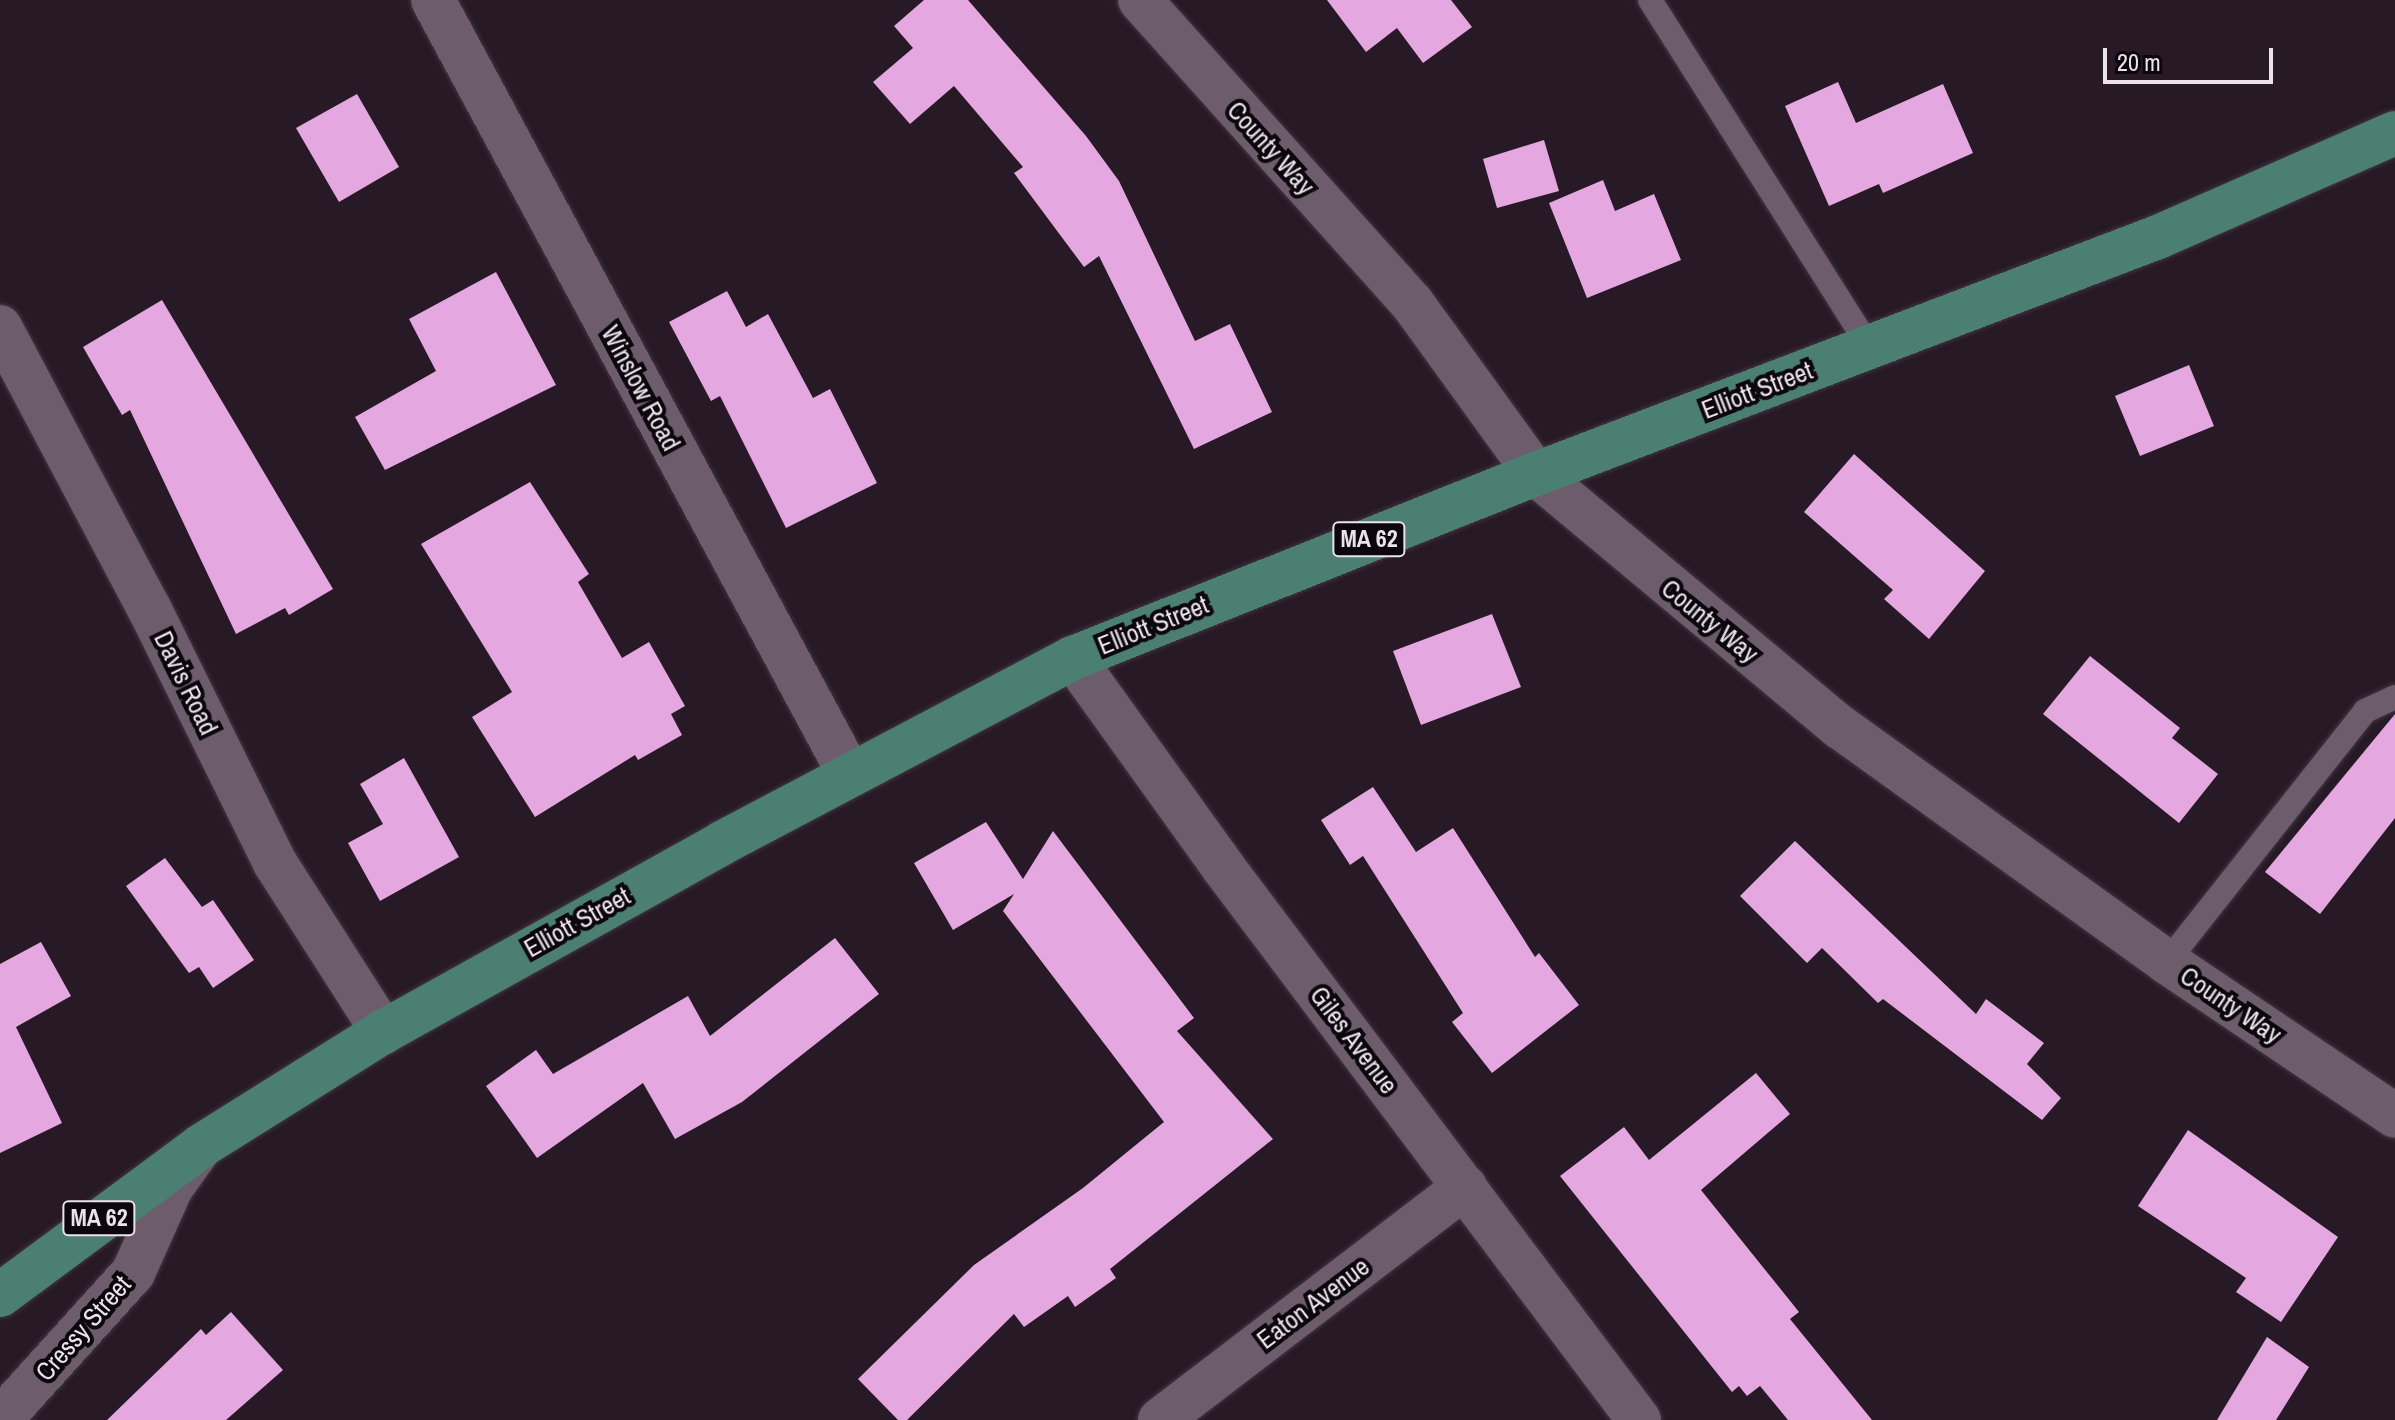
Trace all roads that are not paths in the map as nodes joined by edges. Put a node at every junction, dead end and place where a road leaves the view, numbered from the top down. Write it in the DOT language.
graph roads {
  1 [pos="433,0"];
  2 [pos="1140,0"];
  3 [pos="1650,0"];
  4 [pos="2395,133"];
  5 [pos="0,327"];
  6 [pos="1869,347"];
  7 [pos="1536,474"];
  8 [pos="1073,658"];
  9 [pos="2395,697"];
  10 [pos="850,775"];
  11 [pos="2167,962"];
  12 [pos="383,1032"];
  13 [pos="2395,1116"];
  14 [pos="201,1146"];
  15 [pos="1465,1187"];
  16 [pos="0,1295"];
  17 [pos="0,1420"];
  18 [pos="1160,1420"];
  19 [pos="1639,1420"];
  1 -- 10 [label="street, Winslow Road"];
  2 -- 7 [label="street, County Way"];
  3 -- 6 [label="lane"];
  4 -- 6 [label="main road, Elliott Street / MA 62"];
  5 -- 12 [label="street, Davis Road"];
  6 -- 7 [label="main road, Elliott Street / MA 62"];
  7 -- 8 [label="main road, Elliott Street / MA 62"];
  7 -- 11 [label="street, County Way"];
  8 -- 10 [label="main road, Elliott Street / MA 62"];
  8 -- 15 [label="street, Giles Avenue"];
  9 -- 11 [label="lane"];
  10 -- 12 [label="main road, Elliott Street / MA 62"];
  11 -- 13 [label="street, County Way"];
  12 -- 14 [label="main road, Elliott Street / MA 62"];
  14 -- 16 [label="main road, Elliott Street / MA 62"];
  14 -- 17 [label="street, Cressy Street"];
  15 -- 18 [label="street, Eaton Avenue"];
  15 -- 19 [label="street, Giles Avenue"];
}
